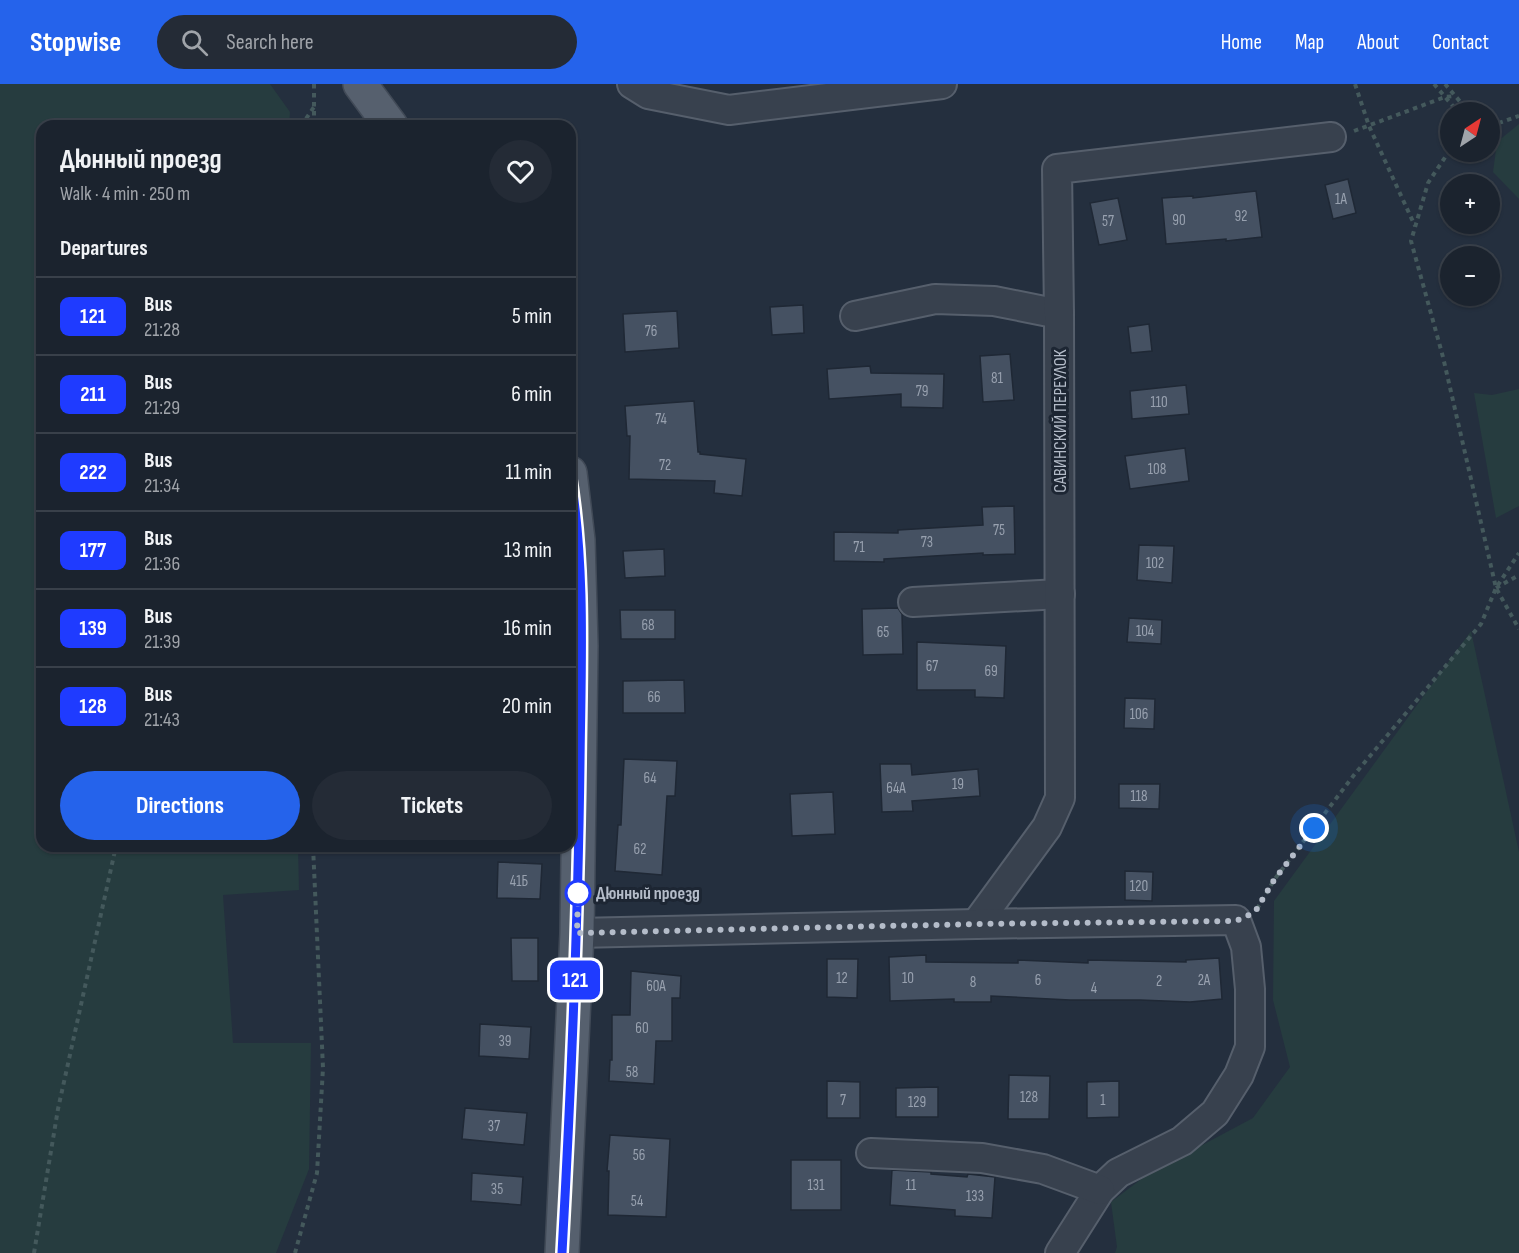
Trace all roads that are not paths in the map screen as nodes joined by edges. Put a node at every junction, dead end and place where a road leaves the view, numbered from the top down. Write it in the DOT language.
graph roads {
  1 [pos="360,84"];
  2 [pos="632,84"];
  3 [pos="942,84"];
  4 [pos="387,120"];
  5 [pos="1331,137"];
  6 [pos="1059,314"];
  7 [pos="855,316"];
  8 [pos="576,523"];
  9 [pos="1060,594"];
  10 [pos="913,602"];
  11 [pos="576,647"];
  12 [pos="976,924"];
  13 [pos="577,933"];
  14 [pos="871,1153"];
  15 [pos="1100,1190"];
  16 [pos="562,1253"];
  17 [pos="1060,1253"];
  1 -- 4 [label="main road"];
  2 -- 3 [label="street"];
  5 -- 6 [label="street, САВИНСКИЙ ПЕРЕУЛОК"];
  6 -- 7 [label="street"];
  6 -- 9 [label="street, САВИНСКИЙ ПЕРЕУЛОК"];
  8 -- 11 [label="main road"];
  9 -- 10 [label="street"];
  9 -- 12 [label="street, САВИНСКИЙ ПЕРЕУЛОК"];
  11 -- 13 [label="main road"];
  12 -- 13 [label="street"];
  12 -- 15 [label="street"];
  13 -- 16 [label="main road"];
  14 -- 15 [label="street"];
  15 -- 17 [label="street"];
}
